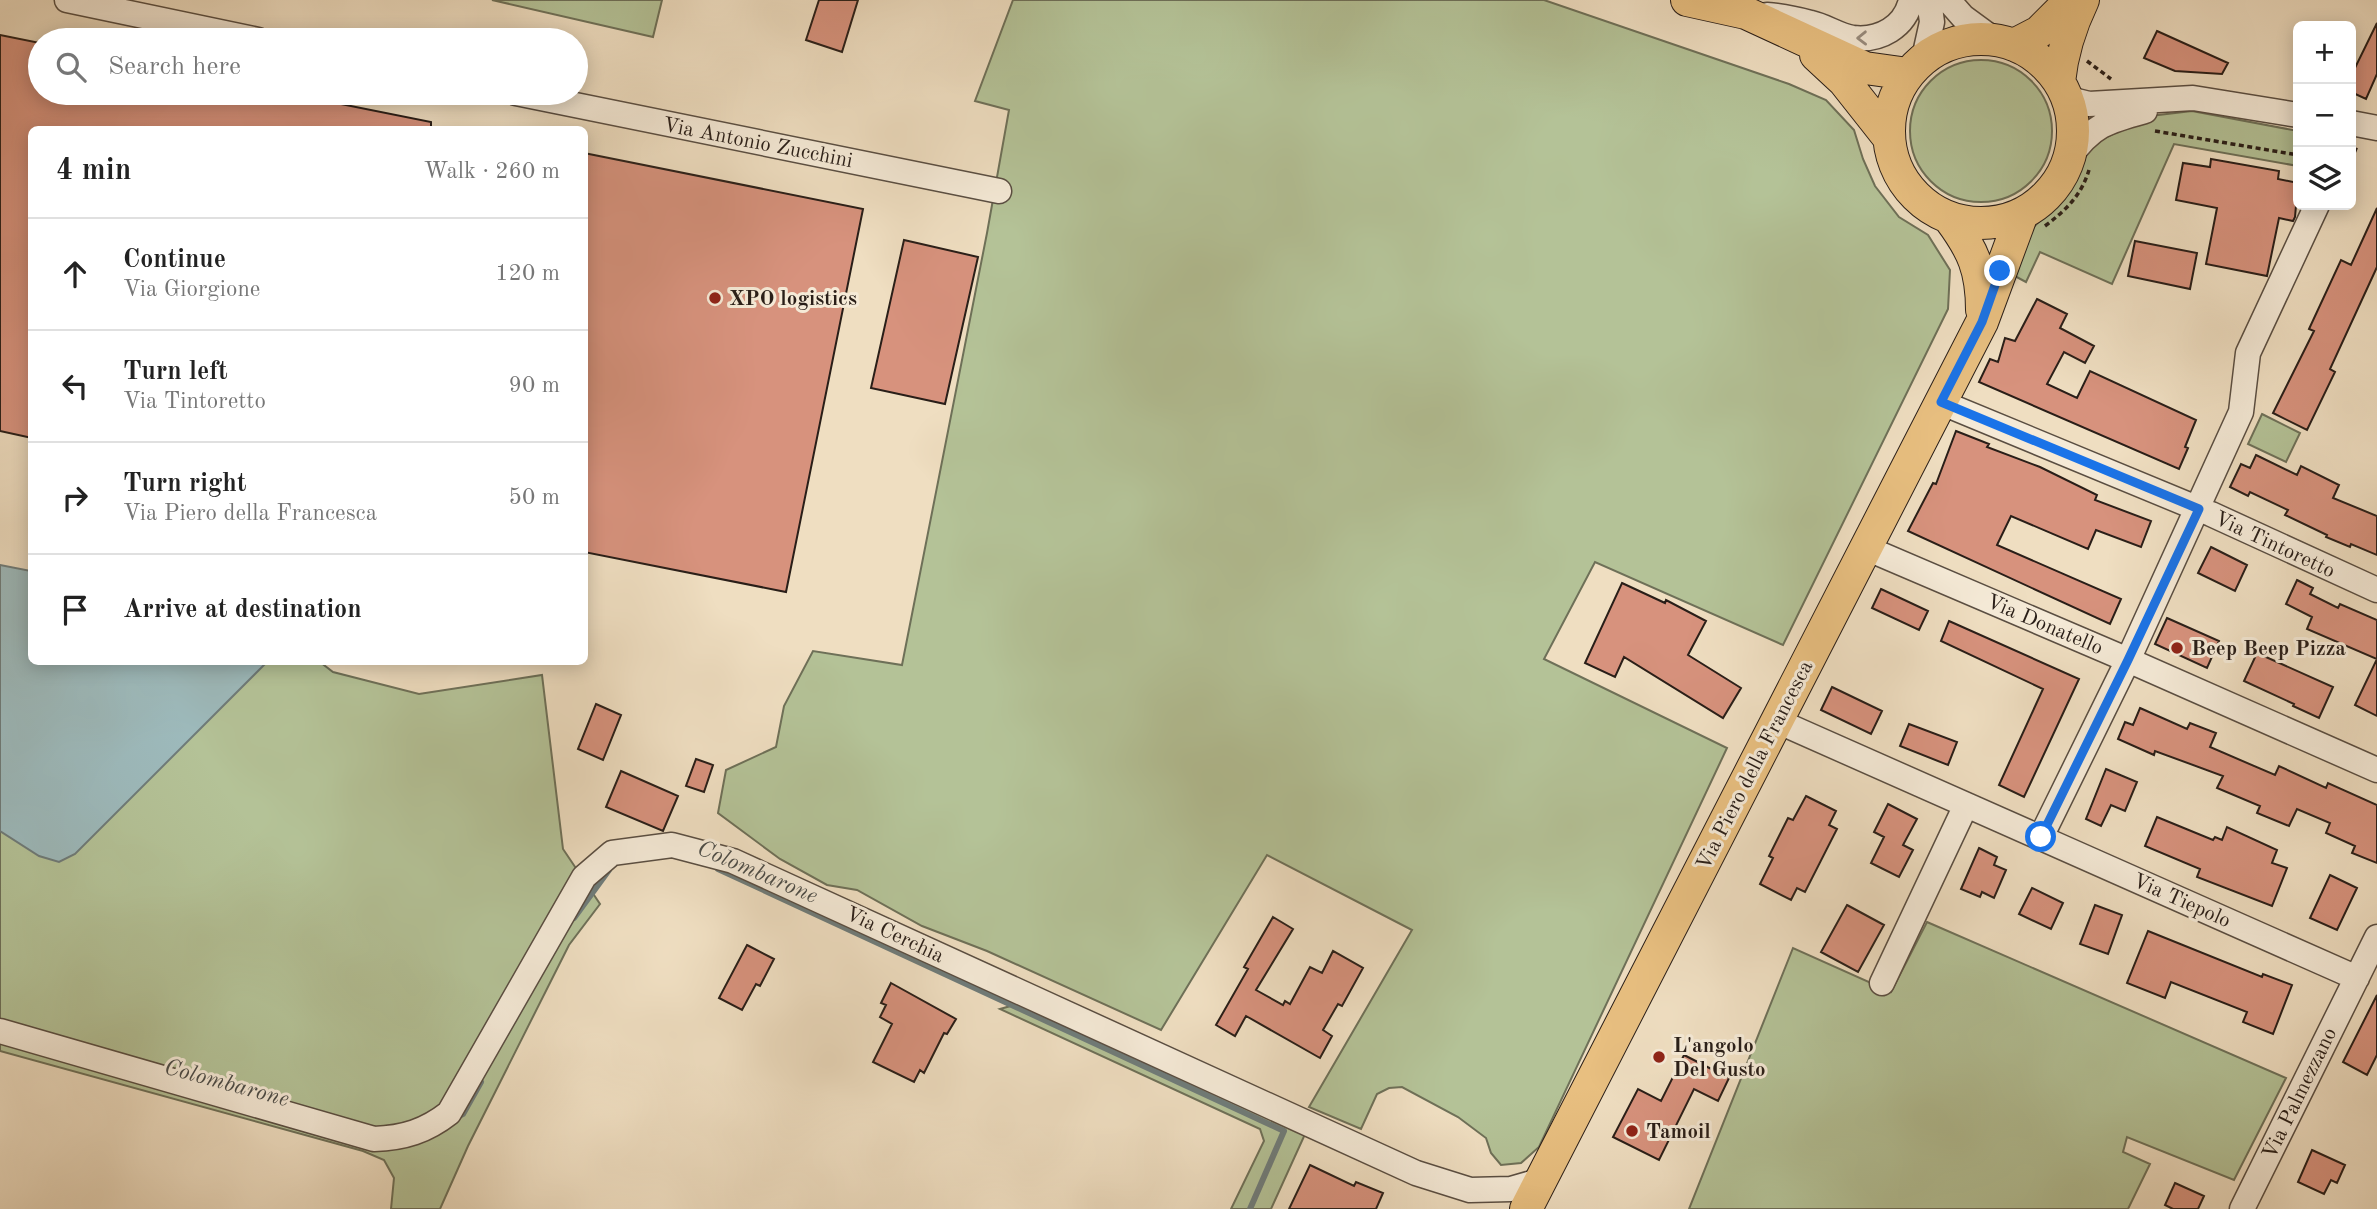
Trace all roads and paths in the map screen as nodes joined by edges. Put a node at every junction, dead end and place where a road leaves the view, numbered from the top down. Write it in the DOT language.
graph roads {
  1 [pos="67,0"];
  2 [pos="1687,0"];
  3 [pos="1912,0"];
  4 [pos="1929,0"];
  5 [pos="1948,0"];
  6 [pos="2071,0"];
  7 [pos="2083,0"];
  8 [pos="1746,13"];
  9 [pos="201,28"];
  10 [pos="1794,35"];
  11 [pos="2003,42"];
  12 [pos="2085,52"];
  13 [pos="1916,66"];
  14 [pos="2120,80"];
  15 [pos="2062,88"];
  16 [pos="2193,98"];
  17 [pos="575,105"];
  18 [pos="2293,114"];
  19 [pos="2145,130"];
  20 [pos="1889,138"];
  21 [pos="2293,154"];
  22 [pos="2080,161"];
  23 [pos="999,191"];
  24 [pos="2315,210"];
  25 [pos="2029,224"];
  26 [pos="1958,230"];
  27 [pos="2007,278"];
  28 [pos="1982,322"];
  29 [pos="1941,402"];
  30 [pos="2199,509"];
  31 [pos="1866,548"];
  32 [pos="2377,590"];
  33 [pos="2128,660"];
  34 [pos="1777,721"];
  35 [pos="2377,770"];
  36 [pos="1966,805"];
  37 [pos="2041,837"];
  38 [pos="2377,937"];
  39 [pos="2357,978"];
  40 [pos="1882,984"];
  41 [pos="0,1031"];
  42 [pos="1542,1180"];
  43 [pos="1527,1209"];
  44 [pos="2242,1209"];
  1 -- 9 [label="street"];
  2 -- 8 [label="main road"];
  3 -- 8 [label="street, one-way"];
  4 -- 13 [label="street"];
  5 -- 11 [label="street"];
  6 -- 11 [label="main road"];
  7 -- 15 [label="main road"];
  8 -- 10 [label="main road"];
  10 -- 13 [label="main road"];
  10 -- 20 [label="main road"];
  11 -- 13 [label="main road"];
  11 -- 15 [label="main road"];
  12 -- 14 [label="path"];
  13 -- 20 [label="main road"];
  15 -- 16 [label="street"];
  15 -- 22 [label="main road"];
  16 -- 18 [label="street"];
  16 -- 22 [label="street"];
  17 -- 23 [label="street, Via Antonio Zucchini"];
  19 -- 21 [label="path"];
  20 -- 26 [label="main road"];
  22 -- 25 [label="main road"];
  22 -- 25 [label="path"];
  24 -- 30 [label="street"];
  25 -- 26 [label="main road"];
  25 -- 27 [label="main road, Via Piero della Francesca"];
  26 -- 27 [label="street"];
  26 -- 28 [label="main road, Via Piero della Francesca"];
  27 -- 28 [label="main road, Via Piero della Francesca"];
  28 -- 29 [label="main road, Via Piero della Francesca"];
  29 -- 30 [label="street, Via Tintoretto"];
  29 -- 31 [label="main road, Via Piero della Francesca"];
  30 -- 32 [label="street, Via Tintoretto"];
  30 -- 33 [label="street"];
  31 -- 33 [label="street, Via Donatello"];
  31 -- 34 [label="main road, Via Piero della Francesca"];
  33 -- 35 [label="street, Via Donatello"];
  33 -- 37 [label="street"];
  34 -- 36 [label="street, Via Tiepolo"];
  34 -- 42 [label="main road, Via Piero della Francesca"];
  36 -- 37 [label="street, Via Tiepolo"];
  36 -- 40 [label="street"];
  37 -- 39 [label="street, Via Tiepolo"];
  38 -- 39 [label="street"];
  39 -- 44 [label="street, Via Palmezzano"];
  41 -- 42 [label="street, Via Cerchia"];
  42 -- 43 [label="main road, Via Piero della Francesca"];
}
